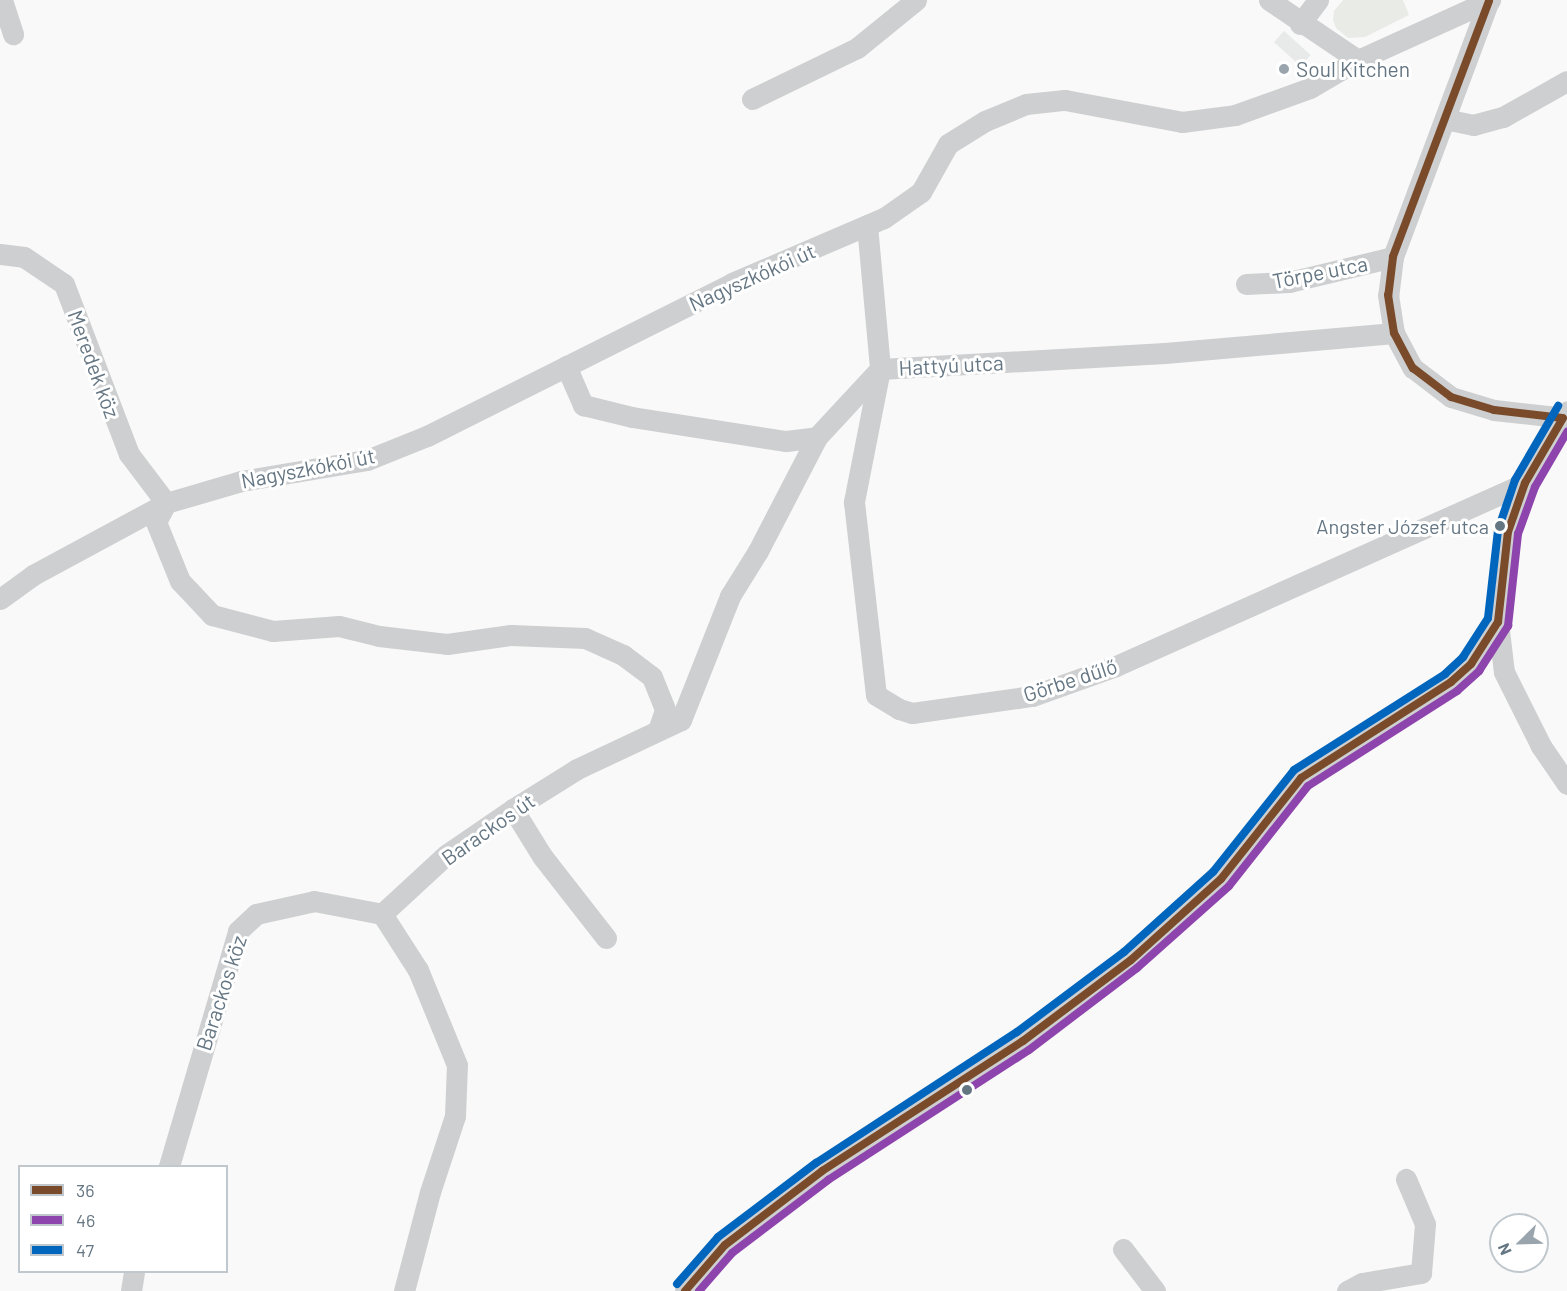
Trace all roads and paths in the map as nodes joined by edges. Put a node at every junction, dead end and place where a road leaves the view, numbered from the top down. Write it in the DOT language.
graph roads {
  1 [pos="2,0"];
  2 [pos="916,0"];
  3 [pos="1269,0"];
  4 [pos="1318,0"];
  5 [pos="1490,0"];
  6 [pos="1300,24"];
  7 [pos="13,34"];
  8 [pos="1358,60"];
  9 [pos="1567,81"];
  10 [pos="752,99"];
  11 [pos="1445,119"];
  12 [pos="867,225"];
  13 [pos="0,254"];
  14 [pos="1393,257"];
  15 [pos="1246,284"];
  16 [pos="1394,333"];
  17 [pos="566,366"];
  18 [pos="880,369"];
  19 [pos="1566,416"];
  20 [pos="817,437"];
  21 [pos="1525,483"];
  22 [pos="166,503"];
  23 [pos="0,599"];
  24 [pos="1498,622"];
  25 [pos="659,728"];
  26 [pos="1567,784"];
  27 [pos="513,809"];
  28 [pos="382,914"];
  29 [pos="606,938"];
  30 [pos="170,1165"];
  31 [pos="1406,1179"];
  32 [pos="1123,1249"];
  33 [pos="134,1273"];
  34 [pos="131,1291"];
  35 [pos="404,1291"];
  36 [pos="685,1291"];
  37 [pos="1155,1291"];
  38 [pos="1347,1291"];
  1 -- 7 [label="street"];
  2 -- 10 [label="street"];
  3 -- 6 [label="street"];
  4 -- 6 [label="street"];
  5 -- 8 [label="street, Nagyszkókói út"];
  5 -- 11 [label="street"];
  6 -- 8 [label="street"];
  8 -- 12 [label="street, Nagyszkókói út"];
  9 -- 11 [label="street"];
  11 -- 14 [label="street"];
  12 -- 17 [label="street, Nagyszkókói út"];
  12 -- 18 [label="street"];
  13 -- 22 [label="street, Meredek köz"];
  14 -- 15 [label="street, Törpe utca"];
  14 -- 16 [label="street"];
  16 -- 18 [label="street, Hattyú utca"];
  16 -- 19 [label="street"];
  17 -- 20 [label="street"];
  17 -- 22 [label="street, Nagyszkókói út"];
  18 -- 20 [label="street, Hattyú utca"];
  18 -- 21 [label="street, Görbe dűlő"];
  19 -- 21 [label="street"];
  20 -- 25 [label="street, Barackos út"];
  21 -- 24 [label="street"];
  22 -- 23 [label="street, Nagyszkókói út"];
  22 -- 25 [label="street"];
  24 -- 26 [label="street"];
  24 -- 36 [label="street"];
  25 -- 27 [label="street, Barackos út"];
  27 -- 28 [label="street, Barackos út"];
  27 -- 29 [label="street"];
  28 -- 30 [label="street, Barackos köz"];
  28 -- 35 [label="street"];
  31 -- 38 [label="street"];
  32 -- 37 [label="street"];
  33 -- 34 [label="street"];
}
